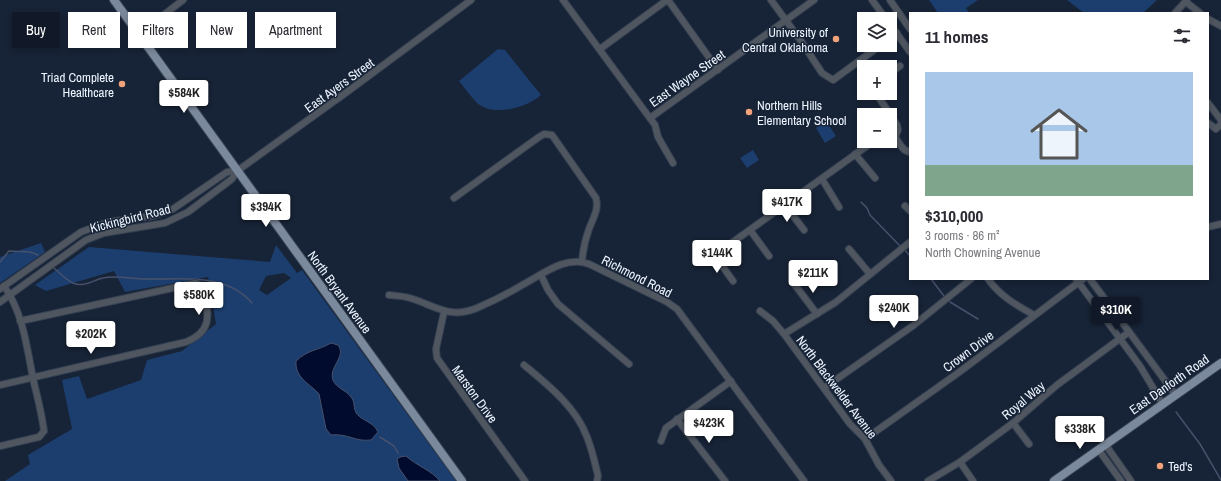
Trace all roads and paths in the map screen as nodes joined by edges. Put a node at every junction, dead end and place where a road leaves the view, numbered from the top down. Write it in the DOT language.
graph roads {
  1 [pos="114,0"];
  2 [pos="183,0"];
  3 [pos="471,0"];
  4 [pos="563,0"];
  5 [pos="667,0"];
  6 [pos="771,0"];
  7 [pos="814,0"];
  8 [pos="872,0"];
  9 [pos="890,0"];
  10 [pos="1186,1"];
  11 [pos="167,12"];
  12 [pos="881,12"];
  13 [pos="1177,12"];
  14 [pos="1199,12"];
  15 [pos="128,20"];
  16 [pos="786,20"];
  17 [pos="1209,20"];
  18 [pos="1221,26"];
  19 [pos="909,28"];
  20 [pos="897,33"];
  21 [pos="148,48"];
  22 [pos="600,49"];
  23 [pos="909,51"];
  24 [pos="871,52"];
  25 [pos="900,66"];
  26 [pos="897,68"];
  27 [pos="718,70"];
  28 [pos="1209,104"];
  29 [pos="650,118"];
  30 [pos="1221,120"];
  31 [pos="1209,124"];
  32 [pos="1221,124"];
  33 [pos="897,140"];
  34 [pos="864,148"];
  35 [pos="909,152"];
  36 [pos="855,154"];
  37 [pos="673,163"];
  38 [pos="236,171"];
  39 [pos="875,178"];
  40 [pos="822,179"];
  41 [pos="454,198"];
  42 [pos="785,205"];
  43 [pos="839,206"];
  44 [pos="905,206"];
  45 [pos="909,210"];
  46 [pos="1221,224"];
  47 [pos="1209,227"];
  48 [pos="750,230"];
  49 [pos="804,230"];
  50 [pos="905,246"];
  51 [pos="849,249"];
  52 [pos="715,256"];
  53 [pos="769,256"];
  54 [pos="582,261"];
  55 [pos="705,262"];
  56 [pos="870,274"];
  57 [pos="540,275"];
  58 [pos="970,280"];
  59 [pos="989,280"];
  60 [pos="1079,280"];
  61 [pos="1091,280"];
  62 [pos="734,281"];
  63 [pos="795,285"];
  64 [pos="2,287"];
  65 [pos="10,294"];
  66 [pos="389,295"];
  67 [pos="0,302"];
  68 [pos="760,311"];
  69 [pos="444,312"];
  70 [pos="817,314"];
  71 [pos="1034,315"];
  72 [pos="20,321"];
  73 [pos="1129,332"];
  74 [pos="784,334"];
  75 [pos="1120,339"];
  76 [pos="1221,363"];
  77 [pos="629,364"];
  78 [pos="524,365"];
  79 [pos="33,378"];
  80 [pos="731,381"];
  81 [pos="0,385"];
  82 [pos="824,388"];
  83 [pos="1175,394"];
  84 [pos="1162,403"];
  85 [pos="678,419"];
  86 [pos="1013,423"];
  87 [pos="865,439"];
  88 [pos="661,441"];
  89 [pos="1029,444"];
  90 [pos="0,446"];
  91 [pos="1102,447"];
  92 [pos="960,462"];
  93 [pos="462,481"];
  94 [pos="525,481"];
  95 [pos="597,481"];
  96 [pos="725,481"];
  97 [pos="804,481"];
  98 [pos="891,481"];
  99 [pos="928,481"];
  100 [pos="973,481"];
  101 [pos="1054,481"];
  102 [pos="1122,481"];
  103 [pos="1131,481"];
  1 -- 15 [label="main road, North Bryant Avenue"];
  2 -- 11 [label="street"];
  3 -- 38 [label="street, East Ayers Street"];
  4 -- 22 [label="street"];
  5 -- 22 [label="street"];
  5 -- 27 [label="street"];
  6 -- 16 [label="street"];
  7 -- 16 [label="street, East Wayne Street"];
  8 -- 12 [label="street"];
  9 -- 19 [label="street"];
  10 -- 13 [label="street"];
  10 -- 14 [label="street"];
  16 -- 24 [label="street"];
  16 -- 27 [label="street, East Wayne Street"];
  17 -- 18 [label="street"];
  20 -- 23 [label="street"];
  21 -- 38 [label="main road, North Bryant Avenue"];
  22 -- 29 [label="street"];
  25 -- 26 [label="street"];
  27 -- 29 [label="street, East Wayne Street"];
  28 -- 30 [label="street"];
  29 -- 37 [label="street"];
  31 -- 32 [label="street"];
  33 -- 35 [label="street"];
  34 -- 36 [label="street"];
  36 -- 39 [label="street"];
  36 -- 40 [label="street"];
  38 -- 64 [label="street, Kickingbird Road"];
  38 -- 65 [label="street, Kickingbird Road"];
  38 -- 93 [label="main road, North Bryant Avenue"];
  40 -- 42 [label="street"];
  40 -- 43 [label="street"];
  41 -- 54 [label="street"];
  42 -- 48 [label="street"];
  42 -- 49 [label="street"];
  44 -- 45 [label="street"];
  46 -- 47 [label="street"];
  48 -- 52 [label="street"];
  48 -- 53 [label="street"];
  50 -- 56 [label="street"];
  51 -- 56 [label="street"];
  52 -- 55 [label="street"];
  52 -- 62 [label="street"];
  54 -- 57 [label="street, Richmond Road"];
  54 -- 80 [label="street, Richmond Road"];
  56 -- 70 [label="street"];
  57 -- 69 [label="street, Richmond Road"];
  57 -- 77 [label="street"];
  58 -- 82 [label="street"];
  59 -- 71 [label="street"];
  60 -- 71 [label="street, Crown Drive"];
  60 -- 75 [label="street"];
  61 -- 73 [label="street"];
  63 -- 70 [label="street"];
  64 -- 65 [label="street"];
  65 -- 67 [label="street, Kickingbird Road"];
  65 -- 72 [label="street"];
  66 -- 69 [label="street, Richmond Road"];
  68 -- 74 [label="street, North Blackwelder Avenue"];
  69 -- 94 [label="street, Marston Drive"];
  70 -- 74 [label="street"];
  71 -- 87 [label="street, Crown Drive"];
  72 -- 79 [label="street"];
  72 -- 79 [label="street"];
  73 -- 75 [label="street, Royal Way"];
  73 -- 83 [label="street"];
  74 -- 82 [label="street, North Blackwelder Avenue"];
  75 -- 84 [label="street"];
  75 -- 86 [label="street, Royal Way"];
  76 -- 83 [label="main road, East Danforth Road"];
  78 -- 95 [label="street"];
  79 -- 81 [label="street"];
  79 -- 90 [label="street"];
  80 -- 85 [label="street"];
  80 -- 97 [label="street, Richmond Road"];
  82 -- 87 [label="street, North Blackwelder Avenue"];
  83 -- 84 [label="main road, East Danforth Road"];
  84 -- 91 [label="main road, East Danforth Road"];
  85 -- 88 [label="street"];
  85 -- 96 [label="street"];
  86 -- 89 [label="street"];
  86 -- 92 [label="street, Royal Way"];
  87 -- 98 [label="street, North Blackwelder Avenue"];
  91 -- 101 [label="main road, East Danforth Road"];
  91 -- 102 [label="street"];
  91 -- 103 [label="street"];
  92 -- 99 [label="street, Royal Way"];
  92 -- 100 [label="street"];
}
